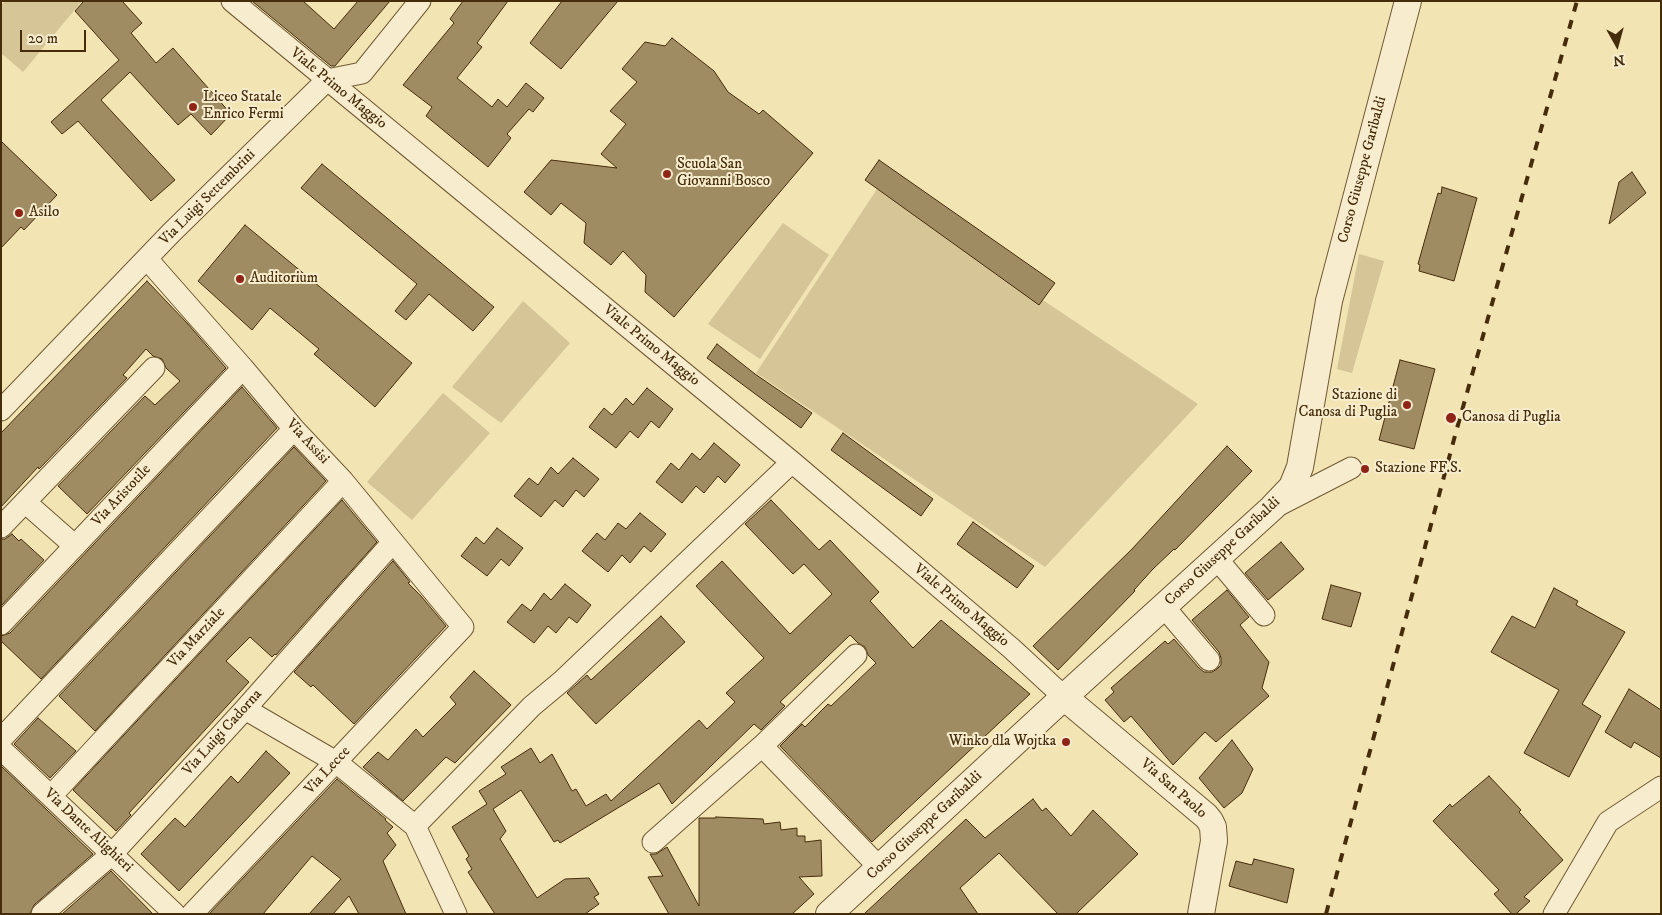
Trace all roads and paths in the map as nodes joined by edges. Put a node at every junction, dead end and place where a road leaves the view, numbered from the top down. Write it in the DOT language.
graph roads {
  1 [pos="232,1"];
  2 [pos="420,1"];
  3 [pos="1408,1"];
  4 [pos="327,80"];
  5 [pos="147,259"];
  6 [pos="154,368"];
  7 [pos="243,368"];
  8 [pos="1,410"];
  9 [pos="294,428"];
  10 [pos="792,462"];
  11 [pos="1351,468"];
  12 [pos="343,481"];
  13 [pos="25,502"];
  14 [pos="1272,508"];
  15 [pos="1,527"];
  16 [pos="393,542"];
  17 [pos="75,546"];
  18 [pos="1216,559"];
  19 [pos="1164,607"];
  20 [pos="1264,615"];
  21 [pos="1,624"];
  22 [pos="463,627"];
  23 [pos="856,655"];
  24 [pos="1209,660"];
  25 [pos="1064,697"];
  26 [pos="245,709"];
  27 [pos="1,739"];
  28 [pos="762,746"];
  29 [pos="1,749"];
  30 [pos="336,762"];
  31 [pos="1661,787"];
  32 [pos="51,796"];
  33 [pos="415,826"];
  34 [pos="653,842"];
  35 [pos="112,854"];
  36 [pos="880,868"];
  37 [pos="42,914"];
  38 [pos="175,914"];
  39 [pos="192,914"];
  40 [pos="456,914"];
  41 [pos="830,914"];
  42 [pos="1201,914"];
  43 [pos="1554,914"];
  1 -- 4 [label="street, Viale Primo Maggio"];
  2 -- 4 [label="street"];
  3 -- 14 [label="street, Corso Giuseppe Garibaldi"];
  4 -- 5 [label="street, Via Luigi Settembrini"];
  4 -- 10 [label="street, Viale Primo Maggio"];
  5 -- 7 [label="street, Via Assisi"];
  5 -- 8 [label="street, Via Luigi Settembrini"];
  6 -- 13 [label="street"];
  7 -- 9 [label="street, Via Assisi"];
  7 -- 17 [label="street, Via Aristotile"];
  9 -- 12 [label="street, Via Assisi"];
  9 -- 27 [label="street"];
  10 -- 25 [label="street, Viale Primo Maggio"];
  10 -- 33 [label="street"];
  11 -- 14 [label="street"];
  12 -- 16 [label="street, Via Assisi"];
  12 -- 32 [label="street, Via Marziale"];
  13 -- 15 [label="street"];
  13 -- 17 [label="street"];
  14 -- 18 [label="street, Corso Giuseppe Garibaldi"];
  16 -- 22 [label="street, Via Assisi"];
  16 -- 26 [label="street, Via Luigi Cadorna"];
  17 -- 21 [label="street, Via Aristotile"];
  18 -- 19 [label="street, Corso Giuseppe Garibaldi"];
  18 -- 20 [label="street"];
  19 -- 24 [label="street"];
  19 -- 25 [label="street, Corso Giuseppe Garibaldi"];
  22 -- 30 [label="street, Via Lecce"];
  23 -- 28 [label="street"];
  25 -- 36 [label="street, Corso Giuseppe Garibaldi"];
  25 -- 42 [label="street, Via San Paolo"];
  26 -- 30 [label="street"];
  26 -- 35 [label="street, Via Luigi Cadorna"];
  28 -- 34 [label="street"];
  28 -- 36 [label="street"];
  29 -- 32 [label="street, Via Dante Alighieri"];
  30 -- 33 [label="street"];
  30 -- 39 [label="street, Via Lecce"];
  31 -- 43 [label="street"];
  32 -- 35 [label="street, Via Dante Alighieri"];
  33 -- 40 [label="street"];
  35 -- 37 [label="street, Via Luigi Cadorna"];
  35 -- 38 [label="street, Via Dante Alighieri"];
  36 -- 41 [label="street, Corso Giuseppe Garibaldi"];
}
